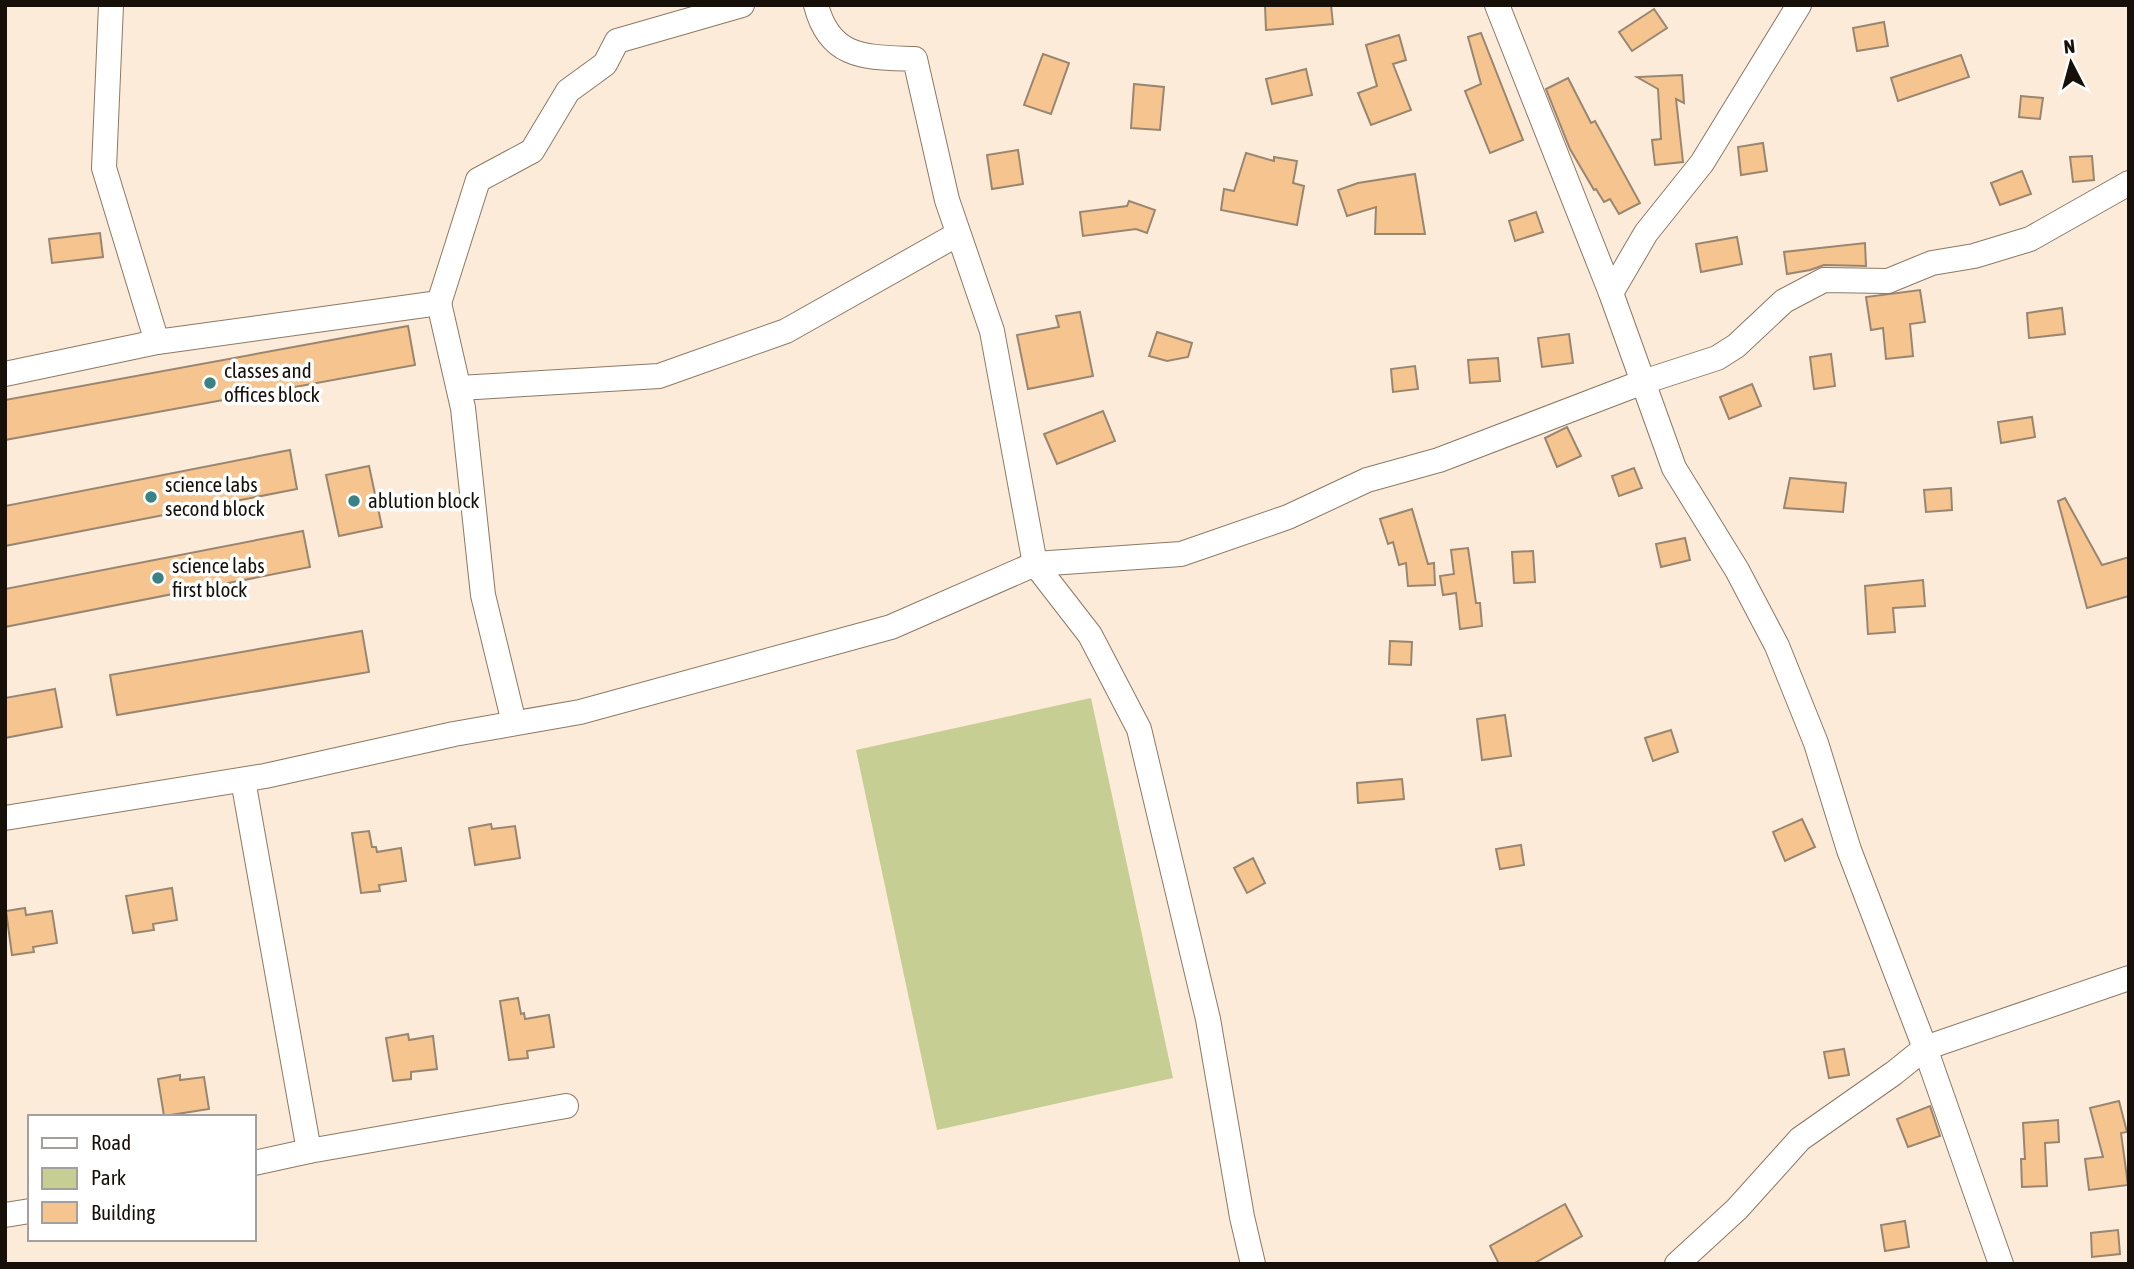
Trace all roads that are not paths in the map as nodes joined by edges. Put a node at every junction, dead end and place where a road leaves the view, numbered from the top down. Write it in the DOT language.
graph roads {
  1 [pos="111,5"];
  2 [pos="742,5"];
  3 [pos="816,5"];
  4 [pos="1497,5"];
  5 [pos="1799,5"];
  6 [pos="2129,183"];
  7 [pos="958,234"];
  8 [pos="1611,293"];
  9 [pos="439,303"];
  10 [pos="157,342"];
  11 [pos="5,374"];
  12 [pos="1643,382"];
  13 [pos="458,388"];
  14 [pos="1035,564"];
  15 [pos="514,723"];
  16 [pos="243,780"];
  17 [pos="5,818"];
  18 [pos="2129,978"];
  19 [pos="1924,1048"];
  20 [pos="566,1106"];
  21 [pos="309,1150"];
  22 [pos="256,1163"];
  23 [pos="28,1210"];
  24 [pos="5,1214"];
  25 [pos="1253,1264"];
  26 [pos="1677,1264"];
  27 [pos="2001,1264"];
  1 -- 10 [label="street"];
  2 -- 9 [label="street"];
  3 -- 7 [label="street"];
  4 -- 8 [label="street"];
  5 -- 8 [label="street"];
  6 -- 12 [label="street"];
  7 -- 13 [label="street"];
  7 -- 14 [label="street"];
  8 -- 12 [label="street"];
  9 -- 10 [label="street"];
  9 -- 13 [label="street"];
  10 -- 11 [label="street"];
  12 -- 14 [label="street"];
  12 -- 19 [label="street"];
  13 -- 15 [label="street"];
  14 -- 15 [label="street"];
  14 -- 25 [label="street"];
  15 -- 16 [label="street"];
  16 -- 17 [label="street"];
  16 -- 21 [label="street"];
  18 -- 19 [label="street"];
  19 -- 26 [label="street"];
  19 -- 27 [label="street"];
  20 -- 21 [label="street"];
  21 -- 22 [label="street"];
  23 -- 24 [label="street"];
}
